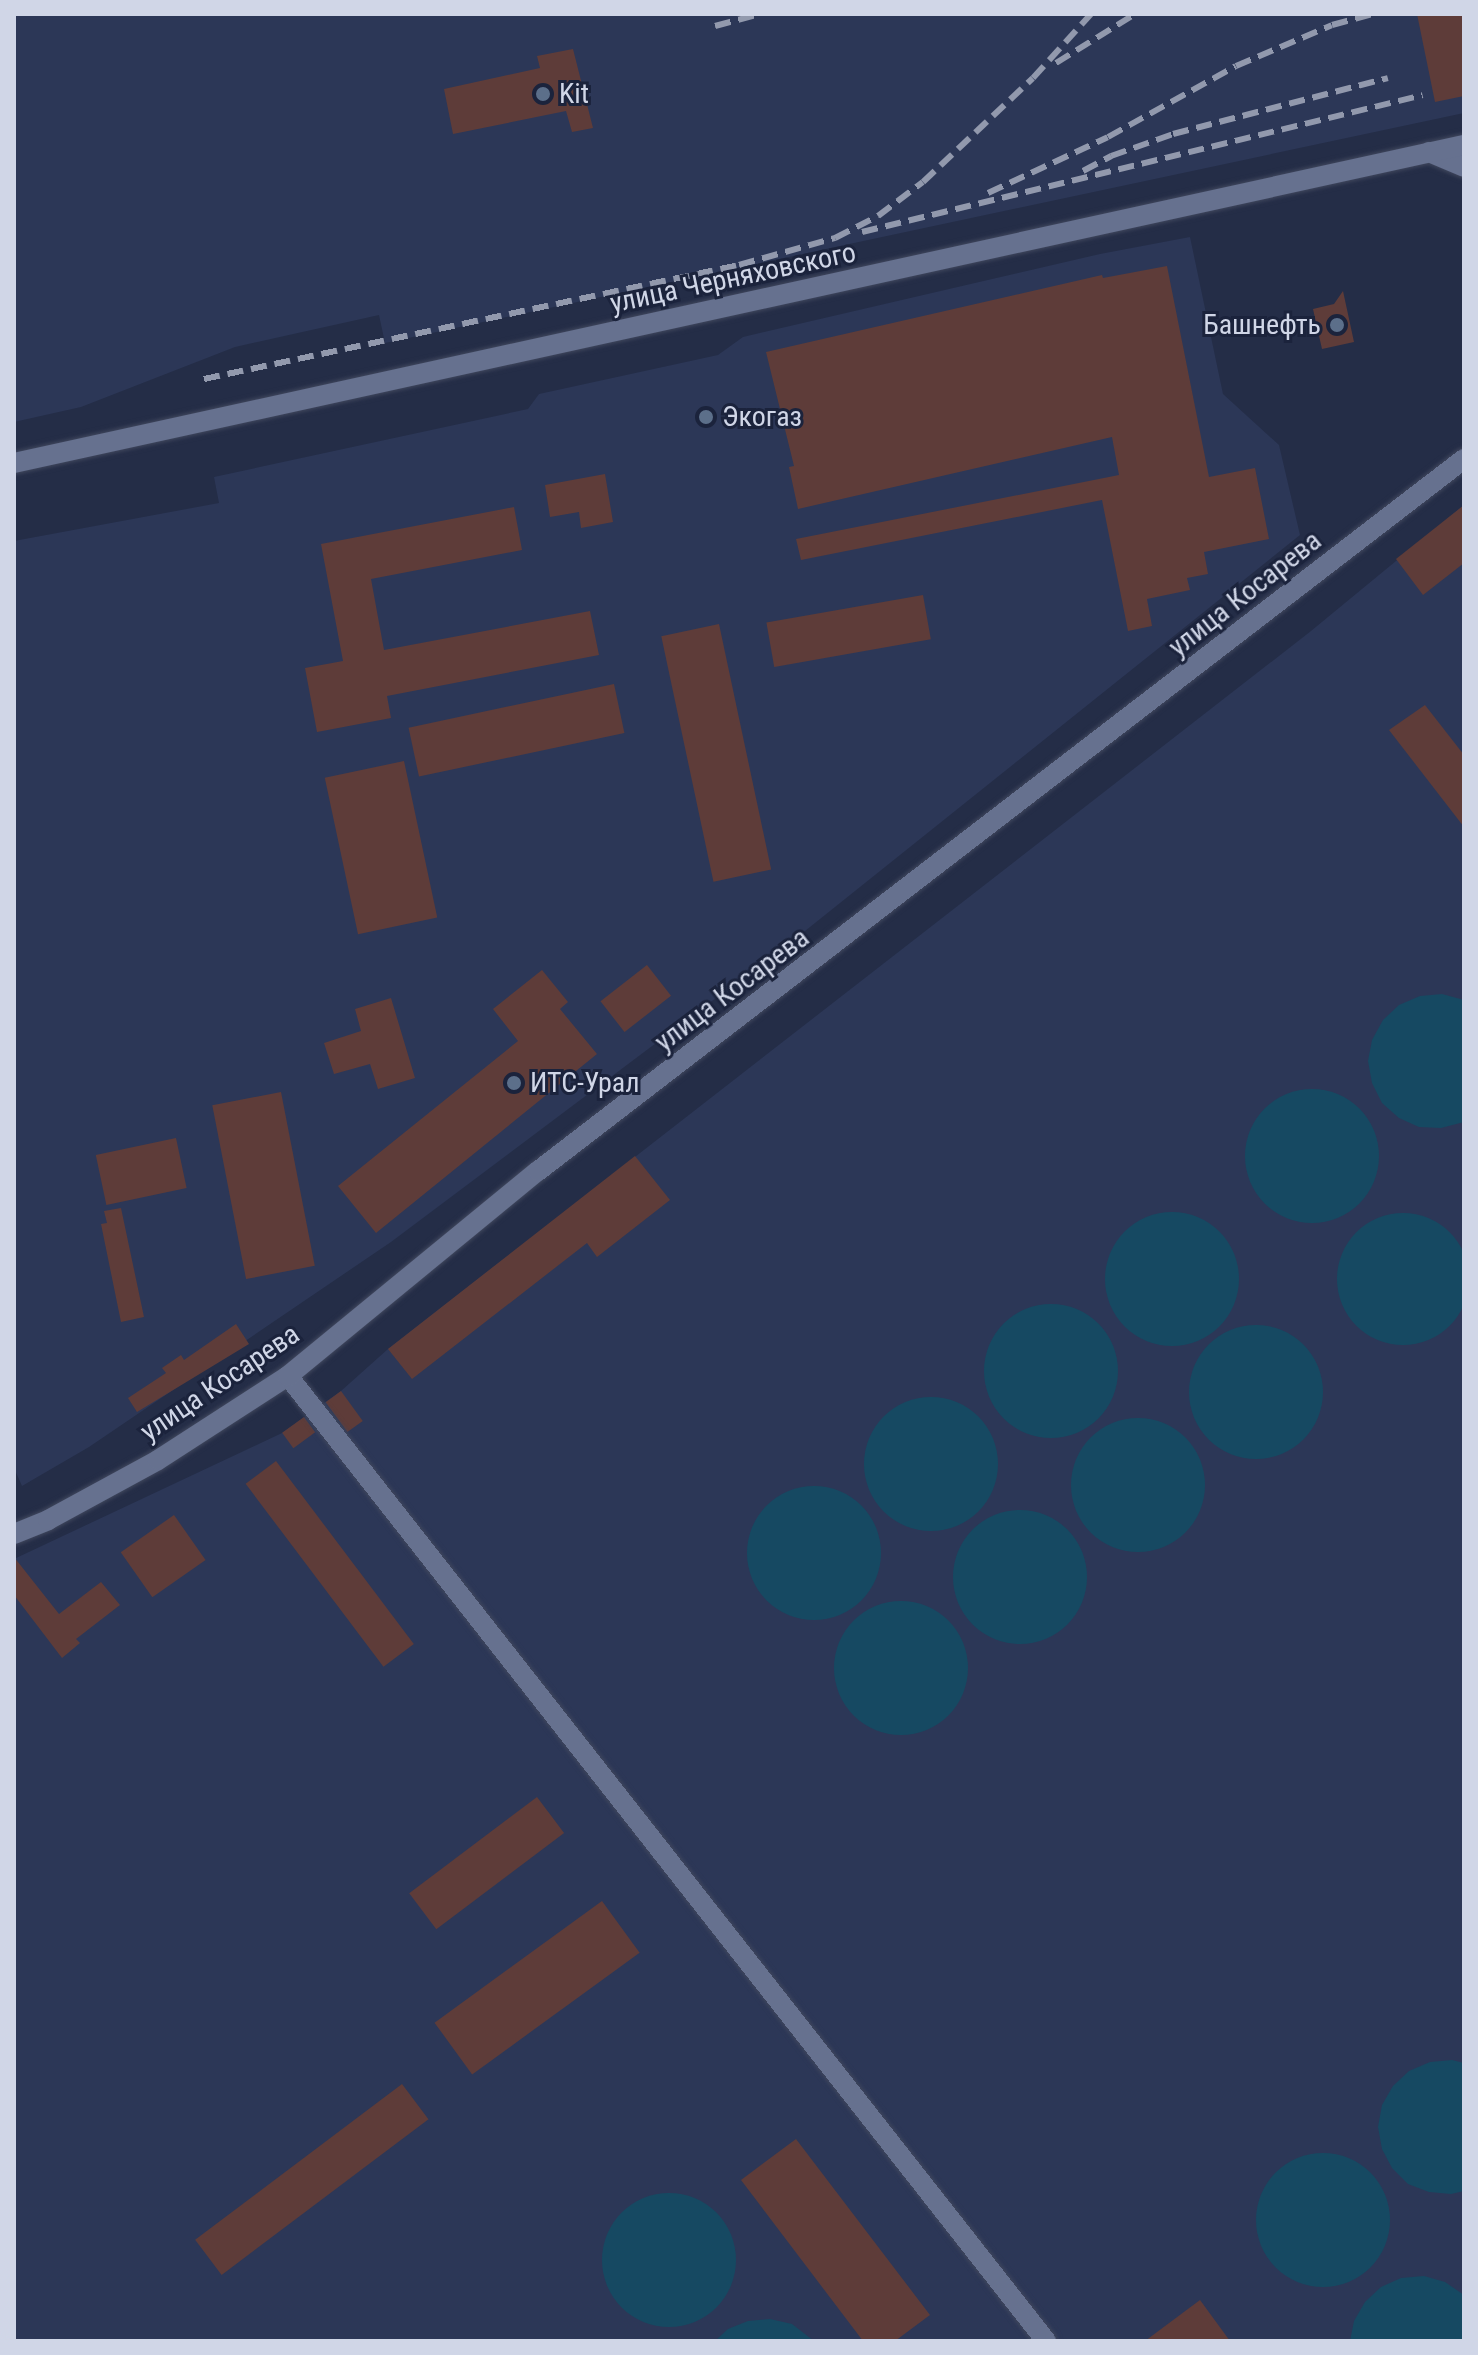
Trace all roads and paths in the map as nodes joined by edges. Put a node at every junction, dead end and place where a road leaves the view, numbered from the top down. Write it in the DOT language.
graph roads {
  1 [pos="1464,145"];
  2 [pos="1429,152"];
  3 [pos="1464,167"];
  4 [pos="1464,459"];
  5 [pos="14,463"];
  6 [pos="288,1376"];
  7 [pos="14,1534"];
  8 [pos="1046,2341"];
  1 -- 2 [label="street, улица Черняховского"];
  2 -- 3 [label="street"];
  2 -- 5 [label="street, улица Черняховского"];
  4 -- 6 [label="street, улица Косарева"];
  6 -- 7 [label="street, улица Косарева"];
  6 -- 8 [label="street"];
}
